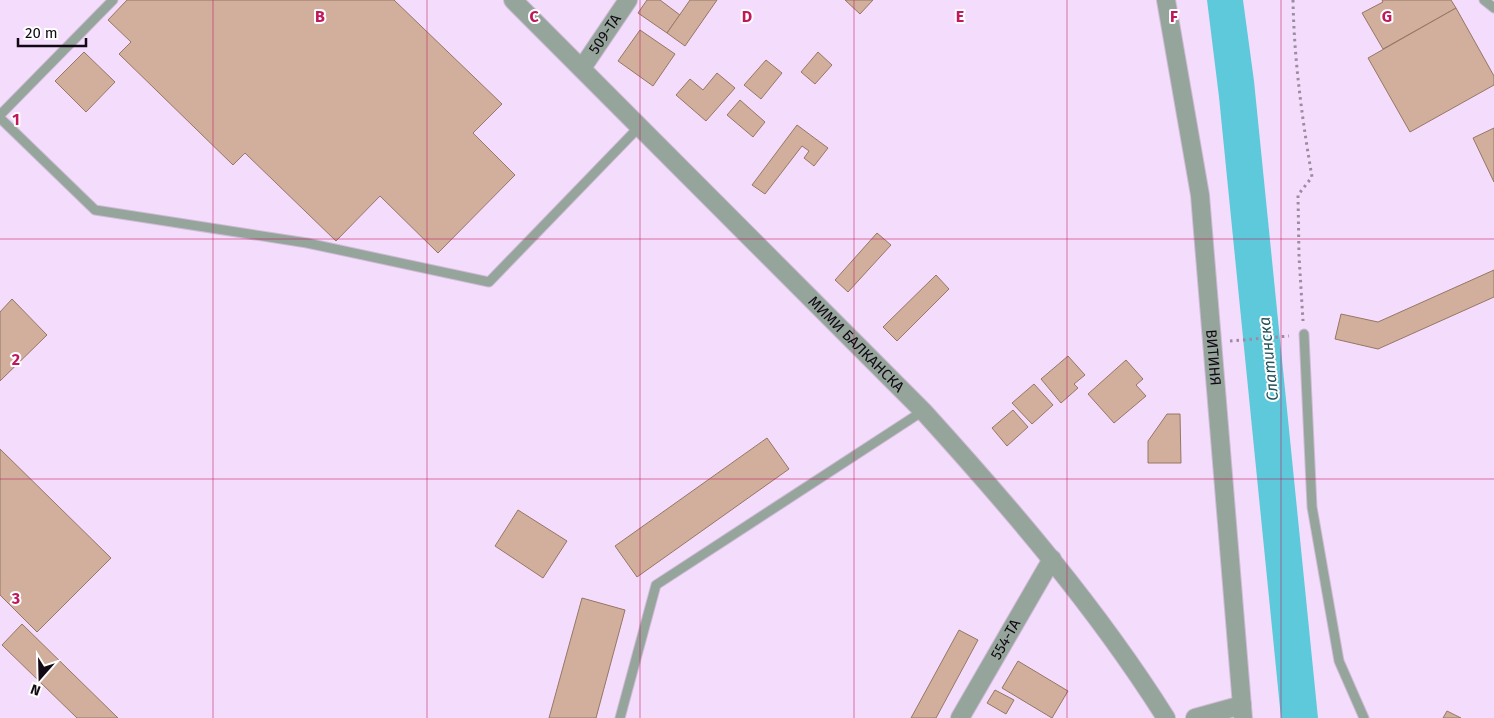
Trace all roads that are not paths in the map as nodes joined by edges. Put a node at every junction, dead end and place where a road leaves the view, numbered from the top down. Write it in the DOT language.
graph roads {
  1 [pos="112,0"];
  2 [pos="513,0"];
  3 [pos="628,0"];
  4 [pos="1166,0"];
  5 [pos="1484,0"];
  6 [pos="1494,8"];
  7 [pos="582,68"];
  8 [pos="0,116"];
  9 [pos="640,126"];
  10 [pos="1304,334"];
  11 [pos="923,411"];
  12 [pos="1052,559"];
  13 [pos="1243,711"];
  14 [pos="620,718"];
  15 [pos="960,718"];
  16 [pos="1166,718"];
  17 [pos="1195,718"];
  18 [pos="1364,718"];
  1 -- 8 [label="lane"];
  2 -- 7 [label="street, МИМИ БАЛКАНСКА"];
  3 -- 7 [label="street, 509-ТА"];
  4 -- 13 [label="street, ВИТИНЯ"];
  5 -- 6 [label="lane"];
  7 -- 9 [label="street, МИМИ БАЛКАНСКА"];
  8 -- 9 [label="lane"];
  9 -- 11 [label="street, МИМИ БАЛКАНСКА"];
  10 -- 18 [label="lane"];
  11 -- 12 [label="street, МИМИ БАЛКАНСКА"];
  11 -- 14 [label="lane"];
  12 -- 15 [label="street, 554-ТА"];
  12 -- 16 [label="street, МИМИ БАЛКАНСКА"];
  13 -- 17 [label="street"];
}
